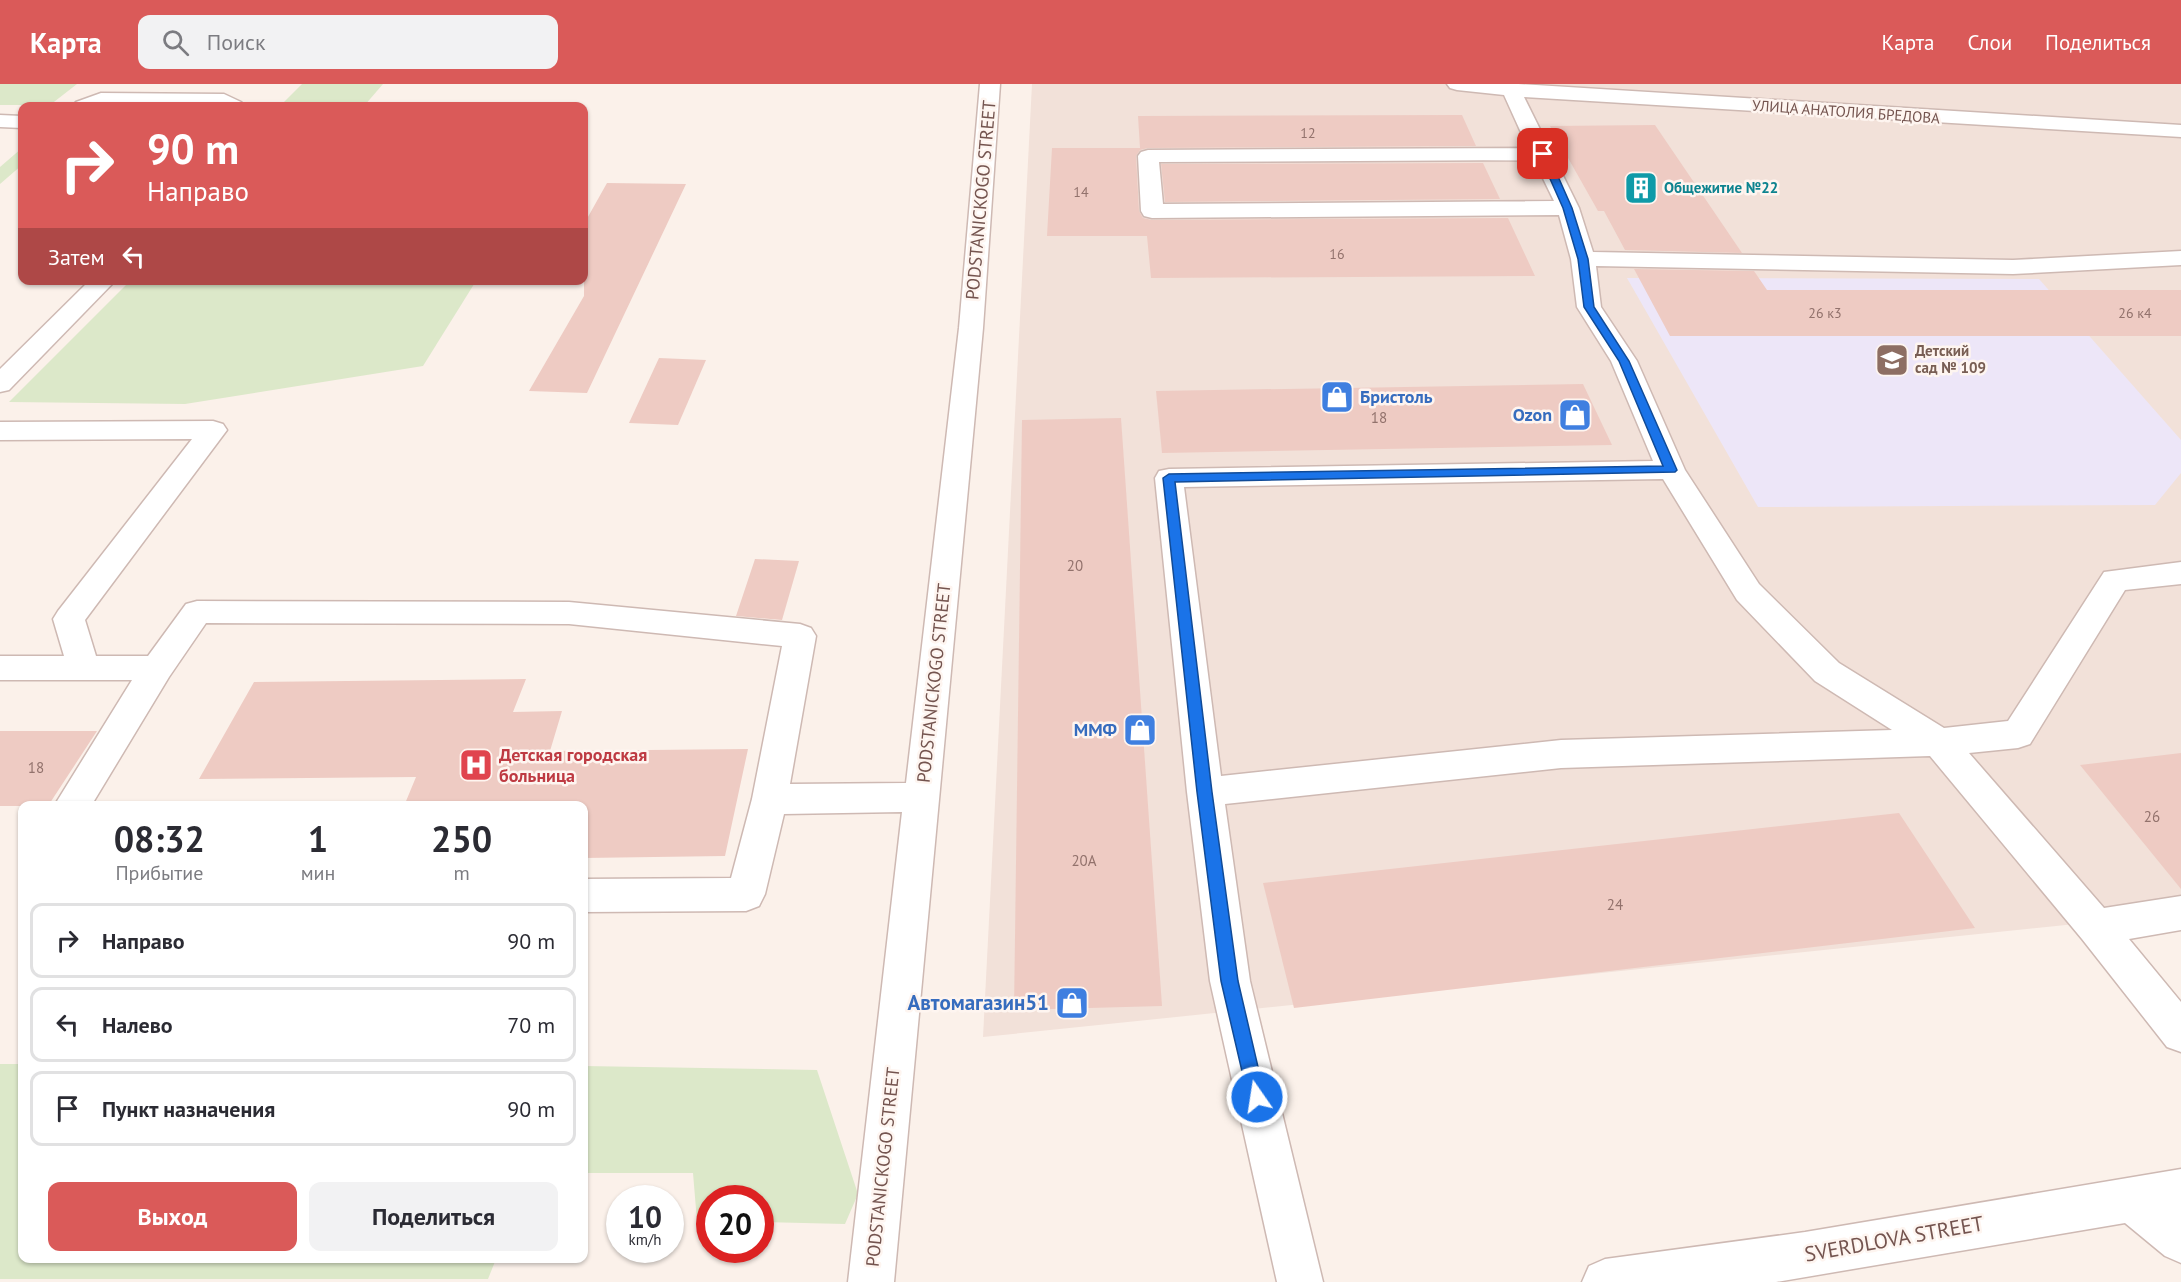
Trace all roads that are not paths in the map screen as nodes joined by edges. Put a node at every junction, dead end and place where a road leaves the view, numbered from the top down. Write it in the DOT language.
graph roads {
  1 [pos="990,84"];
  2 [pos="1457,84"];
  3 [pos="1509,87"];
  4 [pos="93,102"];
  5 [pos="227,102"];
  6 [pos="0,122"];
  7 [pos="18,122"];
  8 [pos="2181,131"];
  9 [pos="1543,154"];
  10 [pos="1568,208"];
  11 [pos="2181,258"];
  12 [pos="1583,259"];
  13 [pos="99,285"];
  14 [pos="0,384"];
  15 [pos="0,431"];
  16 [pos="1671,470"];
  17 [pos="2181,573"];
  18 [pos="0,668"];
  19 [pos="157,668"];
  20 [pos="84,669"];
  21 [pos="1939,742"];
  22 [pos="1205,792"];
  23 [pos="922,797"];
  24 [pos="770,799"];
  25 [pos="75,801"];
  26 [pos="588,896"];
  27 [pos="2181,913"];
  28 [pos="2096,927"];
  29 [pos="2181,1033"];
  30 [pos="2181,1191"];
  31 [pos="2131,1199"];
  32 [pos="2181,1240"];
  33 [pos="1798,1268"];
  34 [pos="871,1282"];
  35 [pos="1300,1282"];
  36 [pos="1605,1282"];
  1 -- 23 [label="street, PODSTANICKOGO STREET"];
  2 -- 3 [label="street, УЛИЦА АНАТОЛИЯ БРЕДОВА"];
  3 -- 8 [label="street, УЛИЦА АНАТОЛИЯ БРЕДОВА"];
  3 -- 9 [label="street"];
  4 -- 5 [label="street"];
  6 -- 7 [label="street"];
  9 -- 10 [label="street"];
  9 -- 10 [label="street"];
  10 -- 12 [label="street"];
  11 -- 12 [label="street"];
  12 -- 16 [label="street"];
  13 -- 14 [label="street"];
  15 -- 20 [label="street"];
  16 -- 21 [label="street"];
  16 -- 22 [label="street"];
  17 -- 21 [label="street"];
  18 -- 20 [label="street"];
  19 -- 20 [label="street"];
  19 -- 24 [label="street"];
  19 -- 25 [label="street"];
  21 -- 22 [label="street"];
  21 -- 28 [label="street"];
  22 -- 35 [label="street"];
  23 -- 24 [label="street"];
  23 -- 34 [label="street, PODSTANICKOGO STREET"];
  24 -- 26 [label="street"];
  27 -- 28 [label="street"];
  28 -- 29 [label="street"];
  30 -- 31 [label="street, SVERDLOVA STREET"];
  31 -- 32 [label="street"];
  31 -- 33 [label="street, SVERDLOVA STREET"];
  33 -- 36 [label="street, SVERDLOVA STREET"];
}
